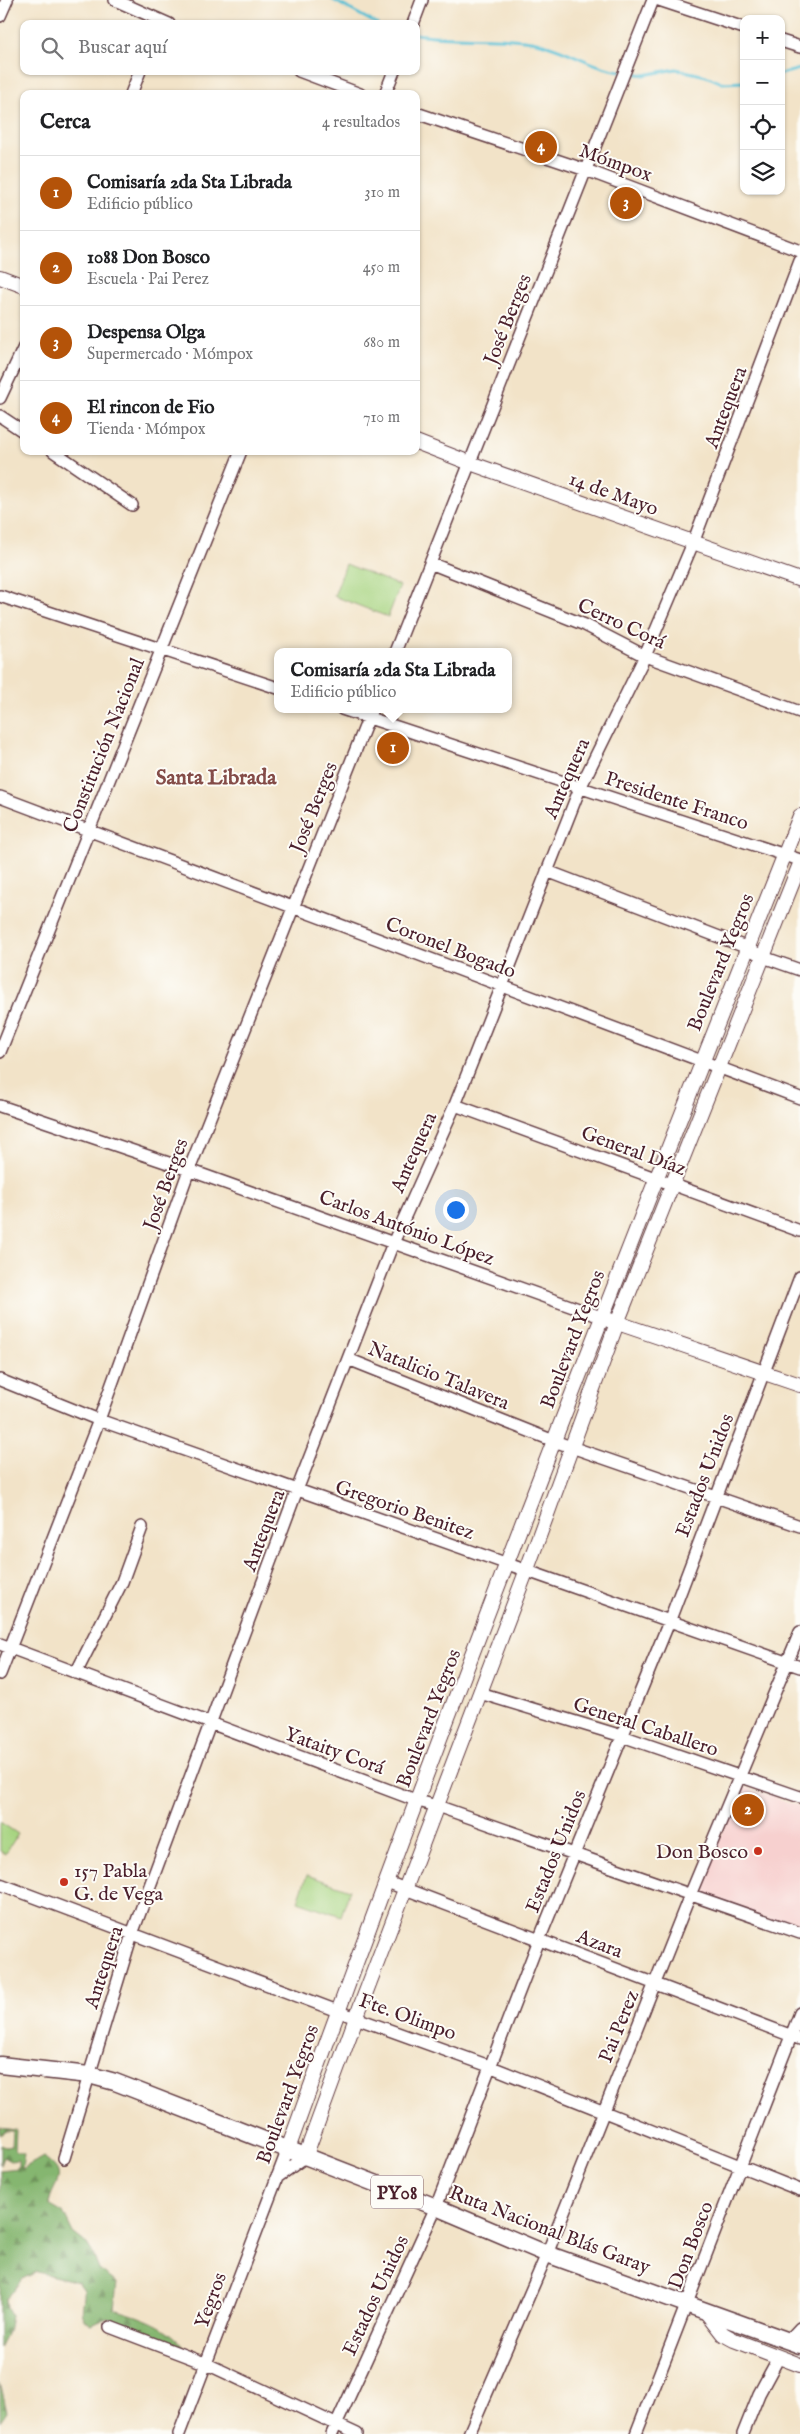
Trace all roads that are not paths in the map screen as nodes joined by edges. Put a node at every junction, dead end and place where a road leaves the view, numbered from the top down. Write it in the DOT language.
graph roads {
  1 [pos="7,0"];
  2 [pos="115,0"];
  3 [pos="422,0"];
  4 [pos="653,0"];
  5 [pos="659,0"];
  6 [pos="0,16"];
  7 [pos="157,20"];
  8 [pos="414,20"];
  9 [pos="740,27"];
  10 [pos="785,42"];
  11 [pos="800,47"];
  12 [pos="138,75"];
  13 [pos="310,75"];
  14 [pos="392,75"];
  15 [pos="133,90"];
  16 [pos="349,90"];
  17 [pos="387,90"];
  18 [pos="420,114"];
  19 [pos="586,170"];
  20 [pos="800,251"];
  21 [pos="800,261"];
  22 [pos="0,276"];
  23 [pos="20,284"];
  24 [pos="20,356"];
  25 [pos="0,398"];
  26 [pos="0,416"];
  27 [pos="20,429"];
  28 [pos="420,444"];
  29 [pos="59,455"];
  30 [pos="239,455"];
  31 [pos="470,463"];
  32 [pos="132,505"];
  33 [pos="693,543"];
  34 [pos="430,563"];
  35 [pos="800,580"];
  36 [pos="0,596"];
  37 [pos="397,648"];
  38 [pos="162,650"];
  39 [pos="646,656"];
  40 [pos="274,687"];
  41 [pos="800,712"];
  42 [pos="370,714"];
  43 [pos="580,788"];
  44 [pos="0,797"];
  45 [pos="800,816"];
  46 [pos="89,830"];
  47 [pos="784,855"];
  48 [pos="800,860"];
  49 [pos="800,864"];
  50 [pos="547,871"];
  51 [pos="293,908"];
  52 [pos="748,948"];
  53 [pos="763,957"];
  54 [pos="800,970"];
  55 [pos="502,986"];
  56 [pos="0,1052"];
  57 [pos="702,1062"];
  58 [pos="719,1068"];
  59 [pos="800,1098"];
  60 [pos="455,1105"];
  61 [pos="0,1106"];
  62 [pos="189,1170"];
  63 [pos="656,1178"];
  64 [pos="672,1184"];
  65 [pos="800,1231"];
  66 [pos="393,1243"];
  67 [pos="800,1277"];
  68 [pos="601,1317"];
  69 [pos="617,1323"];
  70 [pos="348,1359"];
  71 [pos="765,1372"];
  72 [pos="0,1380"];
  73 [pos="800,1385"];
  74 [pos="99,1420"];
  75 [pos="554,1441"];
  76 [pos="571,1447"];
  77 [pos="297,1490"];
  78 [pos="715,1497"];
  79 [pos="800,1526"];
  80 [pos="142,1527"];
  81 [pos="507,1564"];
  82 [pos="526,1572"];
  83 [pos="669,1622"];
  84 [pos="800,1632"];
  85 [pos="5,1647"];
  86 [pos="787,1663"];
  87 [pos="800,1667"];
  88 [pos="76,1673"];
  89 [pos="0,1674"];
  90 [pos="480,1693"];
  91 [pos="210,1724"];
  92 [pos="622,1736"];
  93 [pos="740,1776"];
  94 [pos="800,1797"];
  95 [pos="418,1801"];
  96 [pos="437,1806"];
  97 [pos="574,1854"];
  98 [pos="387,1882"];
  99 [pos="0,1884"];
  100 [pos="405,1890"];
  101 [pos="690,1895"];
  102 [pos="132,1934"];
  103 [pos="800,1934"];
  104 [pos="539,1940"];
  105 [pos="655,1983"];
  106 [pos="338,2010"];
  107 [pos="800,2012"];
  108 [pos="356,2018"];
  109 [pos="795,2037"];
  110 [pos="0,2065"];
  111 [pos="489,2066"];
  112 [pos="89,2075"];
  113 [pos="604,2112"];
  114 [pos="288,2149"];
  115 [pos="305,2157"];
  116 [pos="64,2158"];
  117 [pos="740,2168"];
  118 [pos="276,2178"];
  119 [pos="800,2190"];
  120 [pos="436,2207"];
  121 [pos="547,2254"];
  122 [pos="687,2305"];
  123 [pos="706,2312"];
  124 [pos="110,2327"];
  125 [pos="800,2328"];
  126 [pos="794,2343"];
  127 [pos="780,2357"];
  128 [pos="207,2364"];
  129 [pos="800,2365"];
  130 [pos="334,2430"];
  131 [pos="179,2434"];
  132 [pos="357,2434"];
  133 [pos="469,2434"];
  134 [pos="636,2434"];
  135 [pos="743,2434"];
  1 -- 6 [label="street"];
  2 -- 7 [label="street"];
  3 -- 8 [label="street"];
  4 -- 19 [label="street, José Berges"];
  5 -- 9 [label="street"];
  10 -- 11 [label="street"];
  12 -- 15 [label="street"];
  13 -- 16 [label="street"];
  14 -- 17 [label="street"];
  18 -- 19 [label="street, Mómpox"];
  19 -- 20 [label="street, Mómpox"];
  19 -- 31 [label="street, José Berges"];
  21 -- 33 [label="street, Antequera"];
  22 -- 23 [label="main road"];
  24 -- 25 [label="street"];
  26 -- 27 [label="street"];
  28 -- 31 [label="main road, 14 de Mayo"];
  29 -- 32 [label="street"];
  30 -- 38 [label="street, Constitución Nacional"];
  31 -- 33 [label="main road, 14 de Mayo"];
  31 -- 34 [label="street, José Berges"];
  33 -- 35 [label="main road, 14 de Mayo"];
  33 -- 39 [label="street, Antequera"];
  34 -- 37 [label="street, José Berges"];
  34 -- 39 [label="street, Cerro Corá"];
  36 -- 38 [label="street"];
  38 -- 40 [label="street"];
  38 -- 46 [label="street, Constitución Nacional"];
  39 -- 41 [label="street, Cerro Corá"];
  39 -- 43 [label="street, Antequera"];
  42 -- 43 [label="street, Presidente Franco"];
  42 -- 51 [label="street, José Berges"];
  43 -- 47 [label="street, Presidente Franco"];
  43 -- 50 [label="street, Antequera"];
  44 -- 46 [label="street, Coronel Bogado"];
  45 -- 47 [label="main road, Boulevard Yegros"];
  46 -- 51 [label="street, Coronel Bogado"];
  46 -- 56 [label="street, Constitución Nacional"];
  47 -- 48 [label="street, Presidente Franco"];
  47 -- 52 [label="main road, Boulevard Yegros"];
  49 -- 53 [label="main road, Boulevard Yegros"];
  50 -- 52 [label="street"];
  50 -- 55 [label="street, Antequera"];
  51 -- 55 [label="street, Coronel Bogado"];
  51 -- 62 [label="street, José Berges"];
  52 -- 53 [label="street"];
  52 -- 57 [label="main road, Boulevard Yegros"];
  53 -- 54 [label="street"];
  53 -- 58 [label="main road, Boulevard Yegros"];
  55 -- 57 [label="street, Coronel Bogado"];
  55 -- 60 [label="street, Antequera"];
  57 -- 58 [label="street, Coronel Bogado"];
  57 -- 63 [label="main road, Boulevard Yegros"];
  58 -- 59 [label="street, Coronel Bogado"];
  58 -- 64 [label="main road, Boulevard Yegros"];
  60 -- 63 [label="street, General Díaz"];
  60 -- 66 [label="street, Antequera"];
  61 -- 62 [label="street, Carlos António López"];
  62 -- 66 [label="street, Carlos António López"];
  62 -- 74 [label="street, José Berges"];
  63 -- 64 [label="street, General Díaz"];
  63 -- 68 [label="main road, Boulevard Yegros"];
  64 -- 65 [label="street, General Díaz"];
  64 -- 69 [label="main road, Boulevard Yegros"];
  66 -- 68 [label="street, Carlos António López"];
  66 -- 70 [label="street, Antequera"];
  67 -- 71 [label="street, Estados Unidos"];
  68 -- 69 [label="main road, Carlos António López"];
  68 -- 75 [label="main road, Boulevard Yegros"];
  69 -- 71 [label="main road, Carlos António López"];
  69 -- 76 [label="main road, Boulevard Yegros"];
  70 -- 75 [label="street, Natalicio Talavera"];
  70 -- 77 [label="street, Antequera"];
  71 -- 73 [label="main road, Carlos António López"];
  71 -- 78 [label="street, Estados Unidos"];
  72 -- 74 [label="street, Gregorio Benitez"];
  74 -- 77 [label="street, Gregorio Benitez"];
  74 -- 85 [label="street, José Berges"];
  75 -- 76 [label="street, Natalicio Talavera"];
  75 -- 81 [label="main road, Boulevard Yegros"];
  76 -- 78 [label="street, Natalicio Talavera"];
  76 -- 82 [label="main road, Boulevard Yegros"];
  77 -- 81 [label="street, Gregorio Benitez"];
  77 -- 91 [label="street, Antequera"];
  78 -- 79 [label="street, Natalicio Talavera"];
  78 -- 83 [label="street, Estados Unidos"];
  80 -- 88 [label="street"];
  81 -- 82 [label="street, Gregorio Benitez"];
  81 -- 95 [label="main road, Boulevard Yegros"];
  82 -- 83 [label="street, Gregorio Benitez"];
  82 -- 90 [label="main road, Boulevard Yegros"];
  83 -- 86 [label="street, Gregorio Benitez"];
  83 -- 92 [label="street, Estados Unidos"];
  84 -- 86 [label="street, Pai Perez"];
  85 -- 88 [label="street, Yataity Corá"];
  85 -- 89 [label="street, José Berges"];
  86 -- 87 [label="street, Gregorio Benitez"];
  86 -- 93 [label="street, Pai Perez"];
  88 -- 91 [label="street, Yataity Corá"];
  90 -- 92 [label="street, General Caballero"];
  90 -- 96 [label="main road, Boulevard Yegros"];
  91 -- 95 [label="street, Yataity Corá"];
  91 -- 102 [label="street, Antequera"];
  92 -- 93 [label="street, General Caballero"];
  92 -- 97 [label="street, Estados Unidos"];
  93 -- 94 [label="street, General Caballero"];
  93 -- 101 [label="street, Pai Perez"];
  95 -- 96 [label="street, Yataity Corá"];
  95 -- 98 [label="main road, Boulevard Yegros"];
  96 -- 97 [label="street, Yataity Corá"];
  96 -- 100 [label="main road, Boulevard Yegros"];
  97 -- 101 [label="street, Yataity Corá"];
  97 -- 104 [label="street, Estados Unidos"];
  98 -- 100 [label="street, Azara"];
  98 -- 106 [label="main road, Boulevard Yegros"];
  99 -- 102 [label="street, Fte. Olimpo"];
  100 -- 104 [label="street, Azara"];
  100 -- 108 [label="main road, Boulevard Yegros"];
  101 -- 103 [label="street, Yataity Corá"];
  101 -- 105 [label="street, Pai Perez"];
  102 -- 106 [label="street, Fte. Olimpo"];
  102 -- 112 [label="street, Antequera"];
  104 -- 105 [label="street, Azara"];
  104 -- 111 [label="street, Estados Unidos"];
  105 -- 109 [label="street, Azara"];
  105 -- 113 [label="street, Pai Perez"];
  106 -- 108 [label="street, Fte. Olimpo"];
  106 -- 114 [label="main road, Boulevard Yegros"];
  107 -- 109 [label="street, Don Bosco"];
  108 -- 111 [label="street, Fte. Olimpo"];
  108 -- 115 [label="main road, Boulevard Yegros"];
  109 -- 117 [label="street, Don Bosco"];
  110 -- 112 [label="highway, Ruta Nacional Blás Garay / PY08"];
  111 -- 113 [label="street, Fte. Olimpo"];
  111 -- 120 [label="street, Estados Unidos"];
  112 -- 114 [label="highway, Ruta Nacional Blás Garay / PY08"];
  112 -- 116 [label="street, Antequera"];
  113 -- 117 [label="street, Fte. Olimpo"];
  113 -- 121 [label="street, Pai Perez"];
  114 -- 115 [label="highway, Ruta Nacional Blás Garay / PY08"];
  114 -- 118 [label="street, Boulevard Yegros"];
  115 -- 118 [label="street, Boulevard Yegros"];
  115 -- 120 [label="highway, Ruta Nacional Blás Garay / PY08"];
  117 -- 119 [label="street, Fte. Olimpo"];
  117 -- 122 [label="street, Don Bosco"];
  118 -- 128 [label="street, Yegros"];
  120 -- 121 [label="highway, Ruta Nacional Blás Garay / PY08"];
  120 -- 130 [label="street, Estados Unidos"];
  121 -- 122 [label="highway, Ruta Nacional Blás Garay / PY08"];
  121 -- 133 [label="street, Pai Perez"];
  122 -- 123 [label="highway, Ruta Nacional Blás Garay / PY08"];
  122 -- 134 [label="street, Don Bosco"];
  123 -- 126 [label="highway, Ruta Nacional Blás Garay / PY08"];
  123 -- 127 [label="main road"];
  124 -- 128 [label="street"];
  125 -- 126 [label="street"];
  127 -- 129 [label="main road"];
  127 -- 135 [label="street"];
  128 -- 130 [label="street"];
  128 -- 131 [label="street, Yegros"];
  130 -- 132 [label="street"];
}
